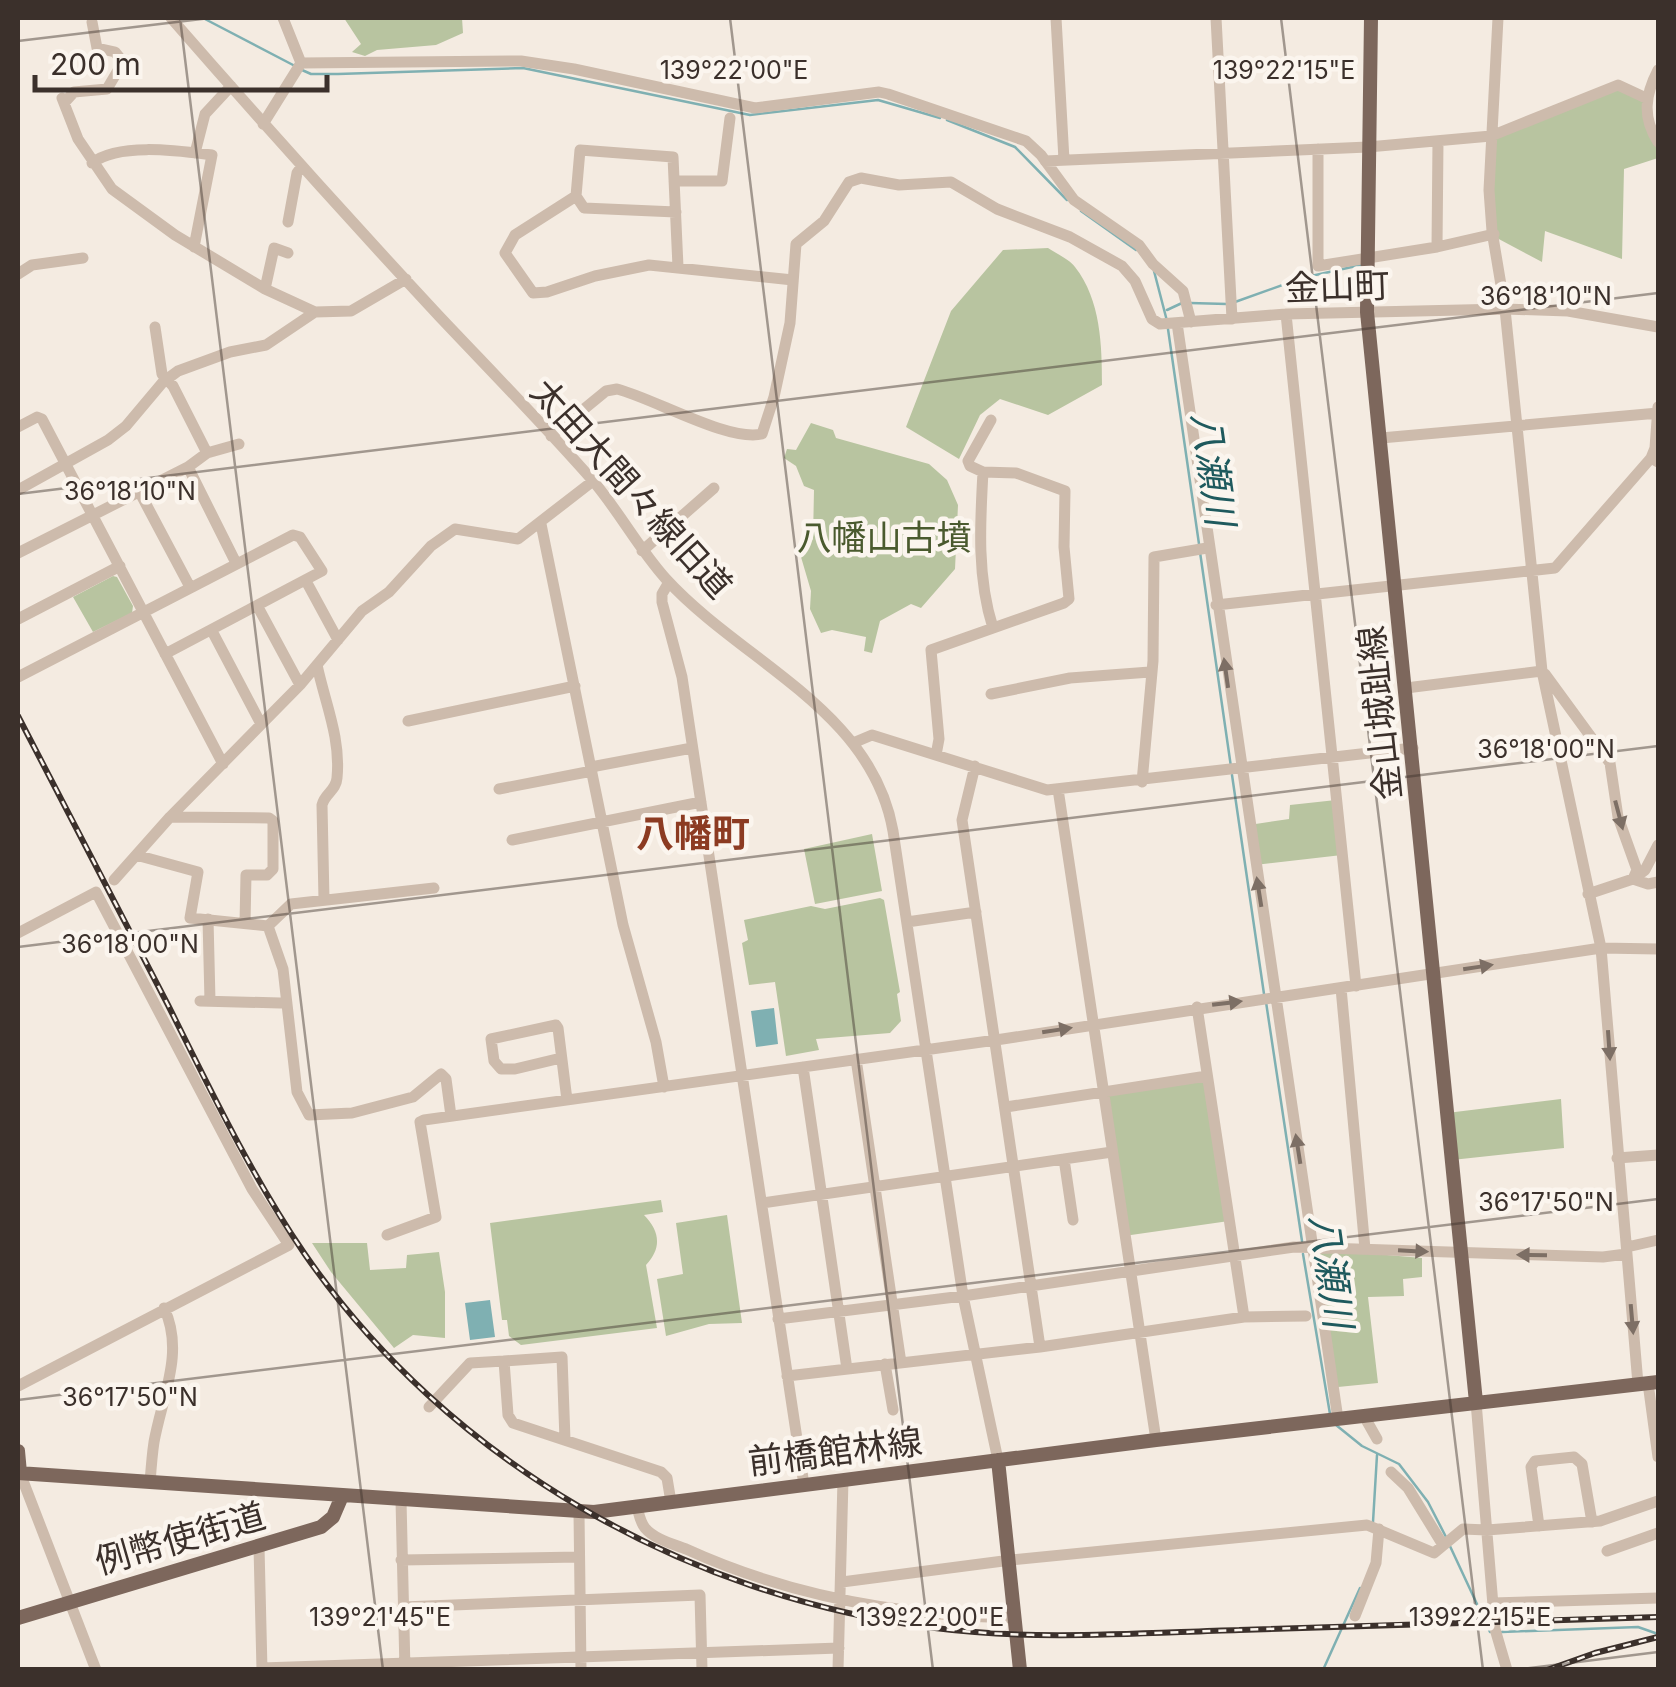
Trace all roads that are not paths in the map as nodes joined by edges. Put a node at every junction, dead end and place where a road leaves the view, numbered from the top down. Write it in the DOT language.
graph roads {
  1 [pos="171,18"];
  2 [pos="283,18"];
  3 [pos="1056,18"];
  4 [pos="1216,18"];
  5 [pos="1371,18"];
  6 [pos="1498,18"];
  7 [pos="92,22"];
  8 [pos="298,68"];
  9 [pos="1658,70"];
  10 [pos="230,86"];
  11 [pos="1646,98"];
  12 [pos="730,118"];
  13 [pos="263,124"];
  14 [pos="1491,136"];
  15 [pos="1438,140"];
  16 [pos="1658,142"];
  17 [pos="1369,146"];
  18 [pos="1318,149"];
  19 [pos="195,153"];
  20 [pos="1222,153"];
  21 [pos="1064,160"];
  22 [pos="1045,161"];
  23 [pos="92,163"];
  24 [pos="302,166"];
  25 [pos="674,180"];
  26 [pos="576,196"];
  27 [pos="676,212"];
  28 [pos="288,222"];
  29 [pos="1494,234"];
  30 [pos="194,246"];
  31 [pos="1437,246"];
  32 [pos="288,253"];
  33 [pos="1368,256"];
  34 [pos="83,258"];
  35 [pos="19,267"];
  36 [pos="678,267"];
  37 [pos="406,279"];
  38 [pos="792,280"];
  39 [pos="265,289"];
  40 [pos="1231,308"];
  41 [pos="1504,309"];
  42 [pos="316,312"];
  43 [pos="1367,312"];
  44 [pos="1286,314"];
  45 [pos="1191,322"];
  46 [pos="1170,323"];
  47 [pos="1658,326"];
  48 [pos="155,327"];
  49 [pos="166,379"];
  50 [pos="1658,410"];
  51 [pos="990,420"];
  52 [pos="1516,424"];
  53 [pos="18,427"];
  54 [pos="550,436"];
  55 [pos="1380,438"];
  56 [pos="239,444"];
  57 [pos="207,453"];
  58 [pos="1655,460"];
  59 [pos="67,464"];
  60 [pos="188,466"];
  61 [pos="983,472"];
  62 [pos="593,481"];
  63 [pos="714,488"];
  64 [pos="18,490"];
  65 [pos="139,490"];
  66 [pos="92,514"];
  67 [pos="541,524"];
  68 [pos="1202,549"];
  69 [pos="642,551"];
  70 [pos="18,554"];
  71 [pos="236,563"];
  72 [pos="120,566"];
  73 [pos="1530,571"];
  74 [pos="306,581"];
  75 [pos="670,582"];
  76 [pos="190,587"];
  77 [pos="1396,587"];
  78 [pos="1315,596"];
  79 [pos="1216,605"];
  80 [pos="258,606"];
  81 [pos="144,612"];
  82 [pos="18,619"];
  83 [pos="993,628"];
  84 [pos="212,630"];
  85 [pos="338,640"];
  86 [pos="166,654"];
  87 [pos="317,665"];
  88 [pos="1542,671"];
  89 [pos="1150,672"];
  90 [pos="18,677"];
  91 [pos="300,686"];
  92 [pos="575,686"];
  93 [pos="1406,688"];
  94 [pos="991,694"];
  95 [pos="408,721"];
  96 [pos="261,724"];
  97 [pos="853,743"];
  98 [pos="692,748"];
  99 [pos="1413,748"];
  100 [pos="936,755"];
  101 [pos="1332,757"];
  102 [pos="222,764"];
  103 [pos="975,766"];
  104 [pos="592,769"];
  105 [pos="1240,770"];
  106 [pos="1142,782"];
  107 [pos="500,789"];
  108 [pos="1058,789"];
  109 [pos="700,802"];
  110 [pos="170,817"];
  111 [pos="602,822"];
  112 [pos="512,840"];
  113 [pos="1658,844"];
  114 [pos="136,855"];
  115 [pos="1632,879"];
  116 [pos="114,880"];
  117 [pos="1658,882"];
  118 [pos="434,888"];
  119 [pos="1588,894"];
  120 [pos="324,900"];
  121 [pos="976,912"];
  122 [pos="208,919"];
  123 [pos="907,922"];
  124 [pos="245,923"];
  125 [pos="268,926"];
  126 [pos="18,933"];
  127 [pos="1602,948"];
  128 [pos="1658,949"];
  129 [pos="1434,974"];
  130 [pos="1356,986"];
  131 [pos="1342,988"];
  132 [pos="1275,998"];
  133 [pos="280,1003"];
  134 [pos="1197,1007"];
  135 [pos="1093,1025"];
  136 [pos="996,1040"];
  137 [pos="926,1050"];
  138 [pos="561,1058"];
  139 [pos="856,1059"];
  140 [pos="803,1067"];
  141 [pos="742,1076"];
  142 [pos="1207,1076"];
  143 [pos="664,1087"];
  144 [pos="1103,1092"];
  145 [pos="567,1100"];
  146 [pos="1006,1107"];
  147 [pos="450,1116"];
  148 [pos="1112,1152"];
  149 [pos="1658,1155"];
  150 [pos="1064,1158"];
  151 [pos="1618,1158"];
  152 [pos="1014,1166"];
  153 [pos="943,1176"];
  154 [pos="874,1186"];
  155 [pos="821,1194"];
  156 [pos="762,1203"];
  157 [pos="1073,1220"];
  158 [pos="387,1235"];
  159 [pos="1658,1240"];
  160 [pos="1312,1246"];
  161 [pos="1365,1249"];
  162 [pos="1626,1251"];
  163 [pos="1234,1254"];
  164 [pos="1460,1254"];
  165 [pos="1129,1270"];
  166 [pos="1034,1286"];
  167 [pos="962,1296"];
  168 [pos="892,1304"];
  169 [pos="164,1308"];
  170 [pos="838,1311"];
  171 [pos="1306,1316"];
  172 [pos="778,1318"];
  173 [pos="1244,1318"];
  174 [pos="1140,1334"];
  175 [pos="1040,1347"];
  176 [pos="975,1354"];
  177 [pos="504,1362"];
  178 [pos="901,1362"];
  179 [pos="886,1364"];
  180 [pos="847,1369"];
  181 [pos="787,1376"];
  182 [pos="1648,1383"];
  183 [pos="18,1386"];
  184 [pos="1476,1402"];
  185 [pos="429,1407"];
  186 [pos="893,1410"];
  187 [pos="1364,1416"];
  188 [pos="1334,1419"];
  189 [pos="565,1440"];
  190 [pos="1156,1440"];
  191 [pos="1377,1440"];
  192 [pos="18,1451"];
  193 [pos="1658,1457"];
  194 [pos="998,1460"];
  195 [pos="18,1472"];
  196 [pos="1391,1472"];
  197 [pos="843,1480"];
  198 [pos="150,1482"];
  199 [pos="804,1485"];
  200 [pos="342,1496"];
  201 [pos="401,1500"];
  202 [pos="1658,1501"];
  203 [pos="672,1502"];
  204 [pos="637,1506"];
  205 [pos="578,1512"];
  206 [pos="1592,1522"];
  207 [pos="1539,1526"];
  208 [pos="1374,1527"];
  209 [pos="1486,1530"];
  210 [pos="1658,1533"];
  211 [pos="1444,1545"];
  212 [pos="259,1547"];
  213 [pos="1607,1551"];
  214 [pos="579,1557"];
  215 [pos="401,1560"];
  216 [pos="1011,1560"];
  217 [pos="842,1582"];
  218 [pos="1658,1598"];
  219 [pos="580,1600"];
  220 [pos="841,1600"];
  221 [pos="70,1602"];
  222 [pos="1493,1603"];
  223 [pos="403,1607"];
  224 [pos="1355,1616"];
  225 [pos="18,1618"];
  226 [pos="1015,1618"];
  227 [pos="839,1648"];
  228 [pos="702,1652"];
  229 [pos="581,1663"];
  230 [pos="405,1667"];
  231 [pos="262,1669"];
  232 [pos="96,1670"];
  233 [pos="702,1670"];
  234 [pos="838,1670"];
  235 [pos="1020,1670"];
  236 [pos="1507,1670"];
  1 -- 10 [label="street, 太田大間々線旧道"];
  2 -- 8 [label="street"];
  3 -- 21 [label="street"];
  4 -- 20 [label="street"];
  5 -- 17 [label="main road, 金山城趾線"];
  6 -- 14 [label="street"];
  7 -- 23 [label="street"];
  8 -- 13 [label="street"];
  8 -- 22 [label="street"];
  9 -- 11 [label="street"];
  10 -- 13 [label="street, 太田大間々線旧道"];
  10 -- 19 [label="street"];
  11 -- 14 [label="street"];
  11 -- 16 [label="street"];
  12 -- 25 [label="street"];
  13 -- 24 [label="street, 太田大間々線旧道"];
  14 -- 15 [label="street"];
  14 -- 29 [label="street"];
  15 -- 17 [label="street"];
  15 -- 31 [label="street"];
  17 -- 18 [label="street"];
  17 -- 33 [label="main road, 金山城趾線"];
  18 -- 20 [label="street"];
  18 -- 33 [label="street"];
  19 -- 23 [label="street"];
  19 -- 30 [label="street"];
  20 -- 21 [label="street"];
  20 -- 40 [label="street"];
  21 -- 22 [label="street"];
  22 -- 45 [label="street"];
  23 -- 30 [label="street"];
  24 -- 28 [label="street"];
  24 -- 37 [label="street, 太田大間々線旧道"];
  25 -- 26 [label="street"];
  25 -- 27 [label="street"];
  26 -- 27 [label="street"];
  26 -- 36 [label="street"];
  27 -- 36 [label="street"];
  29 -- 31 [label="street"];
  29 -- 41 [label="street"];
  30 -- 39 [label="street"];
  31 -- 33 [label="street"];
  32 -- 39 [label="street"];
  33 -- 43 [label="main road, 金山城趾線"];
  34 -- 35 [label="street"];
  36 -- 38 [label="street"];
  37 -- 42 [label="street"];
  37 -- 54 [label="street, 太田大間々線旧道"];
  38 -- 46 [label="street"];
  38 -- 54 [label="street"];
  39 -- 42 [label="street"];
  40 -- 44 [label="street, 金山町"];
  40 -- 45 [label="street, 金山町"];
  41 -- 43 [label="street, 金山町"];
  41 -- 47 [label="street, 金山町"];
  41 -- 52 [label="street"];
  42 -- 49 [label="street"];
  43 -- 44 [label="street, 金山町"];
  43 -- 55 [label="main road, 金山城趾線"];
  44 -- 78 [label="street"];
  45 -- 46 [label="street, 金山町"];
  46 -- 68 [label="street"];
  48 -- 49 [label="street"];
  49 -- 57 [label="street"];
  49 -- 59 [label="street"];
  50 -- 52 [label="street"];
  50 -- 58 [label="street"];
  51 -- 61 [label="street"];
  52 -- 55 [label="street"];
  52 -- 73 [label="street"];
  53 -- 59 [label="street"];
  54 -- 62 [label="street, 太田大間々線旧道"];
  55 -- 77 [label="main road, 金山城趾線"];
  56 -- 57 [label="street"];
  57 -- 60 [label="street"];
  58 -- 73 [label="street"];
  59 -- 64 [label="street"];
  59 -- 66 [label="street"];
  60 -- 65 [label="street"];
  60 -- 71 [label="street"];
  61 -- 83 [label="street"];
  61 -- 83 [label="street"];
  62 -- 67 [label="street"];
  62 -- 69 [label="street, 太田大間々線旧道"];
  63 -- 69 [label="street"];
  65 -- 66 [label="street"];
  65 -- 76 [label="street"];
  66 -- 70 [label="street"];
  66 -- 72 [label="street"];
  67 -- 85 [label="street"];
  67 -- 92 [label="street"];
  68 -- 79 [label="street"];
  68 -- 89 [label="street"];
  69 -- 75 [label="street, 太田大間々線旧道"];
  71 -- 74 [label="street"];
  71 -- 76 [label="street"];
  72 -- 81 [label="street"];
  72 -- 82 [label="street"];
  73 -- 77 [label="street"];
  73 -- 88 [label="street"];
  74 -- 80 [label="street"];
  74 -- 85 [label="street"];
  75 -- 97 [label="street, 太田大間々線旧道"];
  75 -- 98 [label="street"];
  76 -- 81 [label="street"];
  77 -- 78 [label="street"];
  77 -- 93 [label="main road, 金山城趾線"];
  78 -- 79 [label="street"];
  78 -- 101 [label="street"];
  105 -- 79 [label="street, one-way"];
  80 -- 84 [label="street"];
  80 -- 91 [label="street"];
  81 -- 86 [label="street"];
  81 -- 90 [label="street"];
  83 -- 100 [label="street"];
  84 -- 86 [label="street"];
  84 -- 96 [label="street"];
  85 -- 87 [label="street"];
  86 -- 102 [label="street"];
  87 -- 91 [label="street"];
  87 -- 120 [label="street"];
  88 -- 93 [label="street"];
  88 -- 115 [label="street, one-way"];
  88 -- 119 [label="street"];
  89 -- 94 [label="street"];
  89 -- 106 [label="street"];
  91 -- 96 [label="street"];
  92 -- 95 [label="street"];
  92 -- 104 [label="street"];
  93 -- 99 [label="main road, 金山城趾線"];
  96 -- 102 [label="street"];
  97 -- 100 [label="street"];
  97 -- 123 [label="street, 太田大間々線旧道"];
  98 -- 104 [label="street"];
  98 -- 109 [label="street"];
  99 -- 101 [label="street"];
  99 -- 129 [label="main road, 金山城趾線"];
  100 -- 103 [label="street"];
  101 -- 105 [label="street"];
  101 -- 130 [label="street"];
  102 -- 110 [label="street"];
  103 -- 108 [label="street"];
  103 -- 121 [label="street"];
  104 -- 107 [label="street"];
  104 -- 111 [label="street"];
  105 -- 106 [label="street"];
  132 -- 105 [label="street, one-way"];
  106 -- 108 [label="street"];
  108 -- 135 [label="street"];
  109 -- 111 [label="street"];
  109 -- 141 [label="street"];
  110 -- 114 [label="street"];
  110 -- 124 [label="street"];
  111 -- 112 [label="street"];
  111 -- 143 [label="street"];
  113 -- 115 [label="street"];
  114 -- 116 [label="street"];
  114 -- 122 [label="street"];
  115 -- 117 [label="street"];
  115 -- 119 [label="street"];
  118 -- 120 [label="street"];
  119 -- 127 [label="street"];
  120 -- 125 [label="street"];
  121 -- 123 [label="street"];
  121 -- 136 [label="street"];
  122 -- 124 [label="street"];
  122 -- 133 [label="street"];
  123 -- 137 [label="street, 太田大間々線旧道"];
  124 -- 125 [label="street"];
  125 -- 147 [label="street"];
  126 -- 169 [label="street"];
  127 -- 128 [label="street"];
  129 -- 127 [label="street, one-way"];
  127 -- 151 [label="street, one-way"];
  129 -- 130 [label="street"];
  129 -- 164 [label="main road, 金山城趾線"];
  130 -- 131 [label="street"];
  131 -- 132 [label="street"];
  131 -- 161 [label="street"];
  134 -- 132 [label="street, one-way"];
  160 -- 132 [label="street, one-way"];
  134 -- 135 [label="street"];
  134 -- 142 [label="street"];
  136 -- 135 [label="street, one-way"];
  135 -- 144 [label="street"];
  136 -- 137 [label="street"];
  136 -- 146 [label="street"];
  137 -- 139 [label="street"];
  137 -- 153 [label="street, 太田大間々線旧道"];
  138 -- 138 [label="street"];
  138 -- 145 [label="street"];
  139 -- 140 [label="street"];
  139 -- 154 [label="street"];
  140 -- 141 [label="street"];
  140 -- 155 [label="street"];
  141 -- 143 [label="street"];
  141 -- 156 [label="street"];
  142 -- 144 [label="street"];
  142 -- 163 [label="street"];
  143 -- 145 [label="street"];
  144 -- 146 [label="street"];
  144 -- 148 [label="street"];
  145 -- 147 [label="street"];
  146 -- 152 [label="street"];
  147 -- 158 [label="street"];
  148 -- 150 [label="street"];
  148 -- 165 [label="street"];
  149 -- 151 [label="street"];
  150 -- 152 [label="street"];
  150 -- 157 [label="street"];
  151 -- 162 [label="street"];
  152 -- 153 [label="street"];
  152 -- 166 [label="street"];
  153 -- 154 [label="street"];
  153 -- 167 [label="street, 太田大間々線旧道"];
  154 -- 155 [label="street"];
  154 -- 168 [label="street"];
  155 -- 156 [label="street"];
  155 -- 170 [label="street"];
  156 -- 172 [label="street"];
  159 -- 162 [label="street"];
  160 -- 161 [label="street"];
  160 -- 163 [label="street"];
  160 -- 188 [label="street"];
  161 -- 164 [label="street, one-way"];
  162 -- 164 [label="street, one-way"];
  162 -- 182 [label="street, one-way"];
  163 -- 165 [label="street"];
  163 -- 173 [label="street"];
  164 -- 184 [label="main road, 金山城趾線"];
  165 -- 166 [label="street"];
  165 -- 174 [label="street"];
  166 -- 167 [label="street"];
  166 -- 175 [label="street"];
  167 -- 168 [label="street"];
  167 -- 176 [label="street, 太田大間々線旧道"];
  168 -- 170 [label="street"];
  168 -- 178 [label="street"];
  169 -- 183 [label="street"];
  169 -- 198 [label="street"];
  170 -- 172 [label="street"];
  170 -- 180 [label="street"];
  171 -- 173 [label="street"];
  172 -- 181 [label="street"];
  173 -- 174 [label="street"];
  174 -- 175 [label="street"];
  174 -- 190 [label="street"];
  175 -- 176 [label="street"];
  176 -- 178 [label="street"];
  176 -- 194 [label="street, 太田大間々線旧道"];
  177 -- 185 [label="street"];
  177 -- 189 [label="street"];
  177 -- 189 [label="street"];
  178 -- 179 [label="street"];
  179 -- 180 [label="street"];
  179 -- 186 [label="street"];
  180 -- 181 [label="street"];
  181 -- 199 [label="street"];
  182 -- 184 [label="main road, 前橋館林線"];
  182 -- 193 [label="street"];
  184 -- 187 [label="main road, 前橋館林線"];
  184 -- 209 [label="street"];
  187 -- 188 [label="main road, 前橋館林線"];
  187 -- 191 [label="street"];
  188 -- 190 [label="main road, 前橋館林線"];
  189 -- 203 [label="street"];
  190 -- 194 [label="main road, 前橋館林線"];
  192 -- 195 [label="main road"];
  194 -- 197 [label="main road, 前橋館林線"];
  194 -- 216 [label="main road"];
  195 -- 198 [label="main road, 前橋館林線"];
  195 -- 221 [label="street"];
  196 -- 211 [label="street"];
  197 -- 199 [label="main road, 前橋館林線"];
  197 -- 217 [label="street"];
  198 -- 200 [label="main road, 前橋館林線"];
  199 -- 203 [label="main road, 前橋館林線"];
  200 -- 201 [label="main road, 前橋館林線"];
  200 -- 212 [label="main road, 例幣使街道"];
  201 -- 205 [label="main road, 前橋館林線"];
  201 -- 215 [label="street"];
  202 -- 206 [label="street"];
  203 -- 204 [label="main road, 前橋館林線"];
  204 -- 205 [label="main road, 前橋館林線"];
  204 -- 220 [label="street"];
  205 -- 214 [label="street"];
  206 -- 207 [label="street"];
  206 -- 207 [label="street"];
  207 -- 209 [label="street"];
  208 -- 211 [label="street"];
  208 -- 216 [label="street"];
  208 -- 224 [label="street"];
  209 -- 211 [label="street"];
  209 -- 222 [label="street"];
  210 -- 213 [label="street"];
  212 -- 221 [label="main road, 例幣使街道"];
  212 -- 231 [label="street"];
  214 -- 215 [label="street"];
  214 -- 219 [label="street"];
  215 -- 223 [label="street"];
  216 -- 217 [label="street"];
  216 -- 226 [label="main road"];
  217 -- 220 [label="street"];
  218 -- 222 [label="street"];
  219 -- 223 [label="street"];
  219 -- 228 [label="street"];
  219 -- 229 [label="street"];
  220 -- 226 [label="street"];
  220 -- 227 [label="street"];
  221 -- 225 [label="main road, 例幣使街道"];
  221 -- 232 [label="street"];
  222 -- 236 [label="street"];
  223 -- 230 [label="street"];
  226 -- 235 [label="main road"];
  227 -- 228 [label="street"];
  227 -- 234 [label="street"];
  228 -- 229 [label="street"];
  228 -- 233 [label="street"];
  229 -- 230 [label="street"];
  230 -- 231 [label="street"];
}
